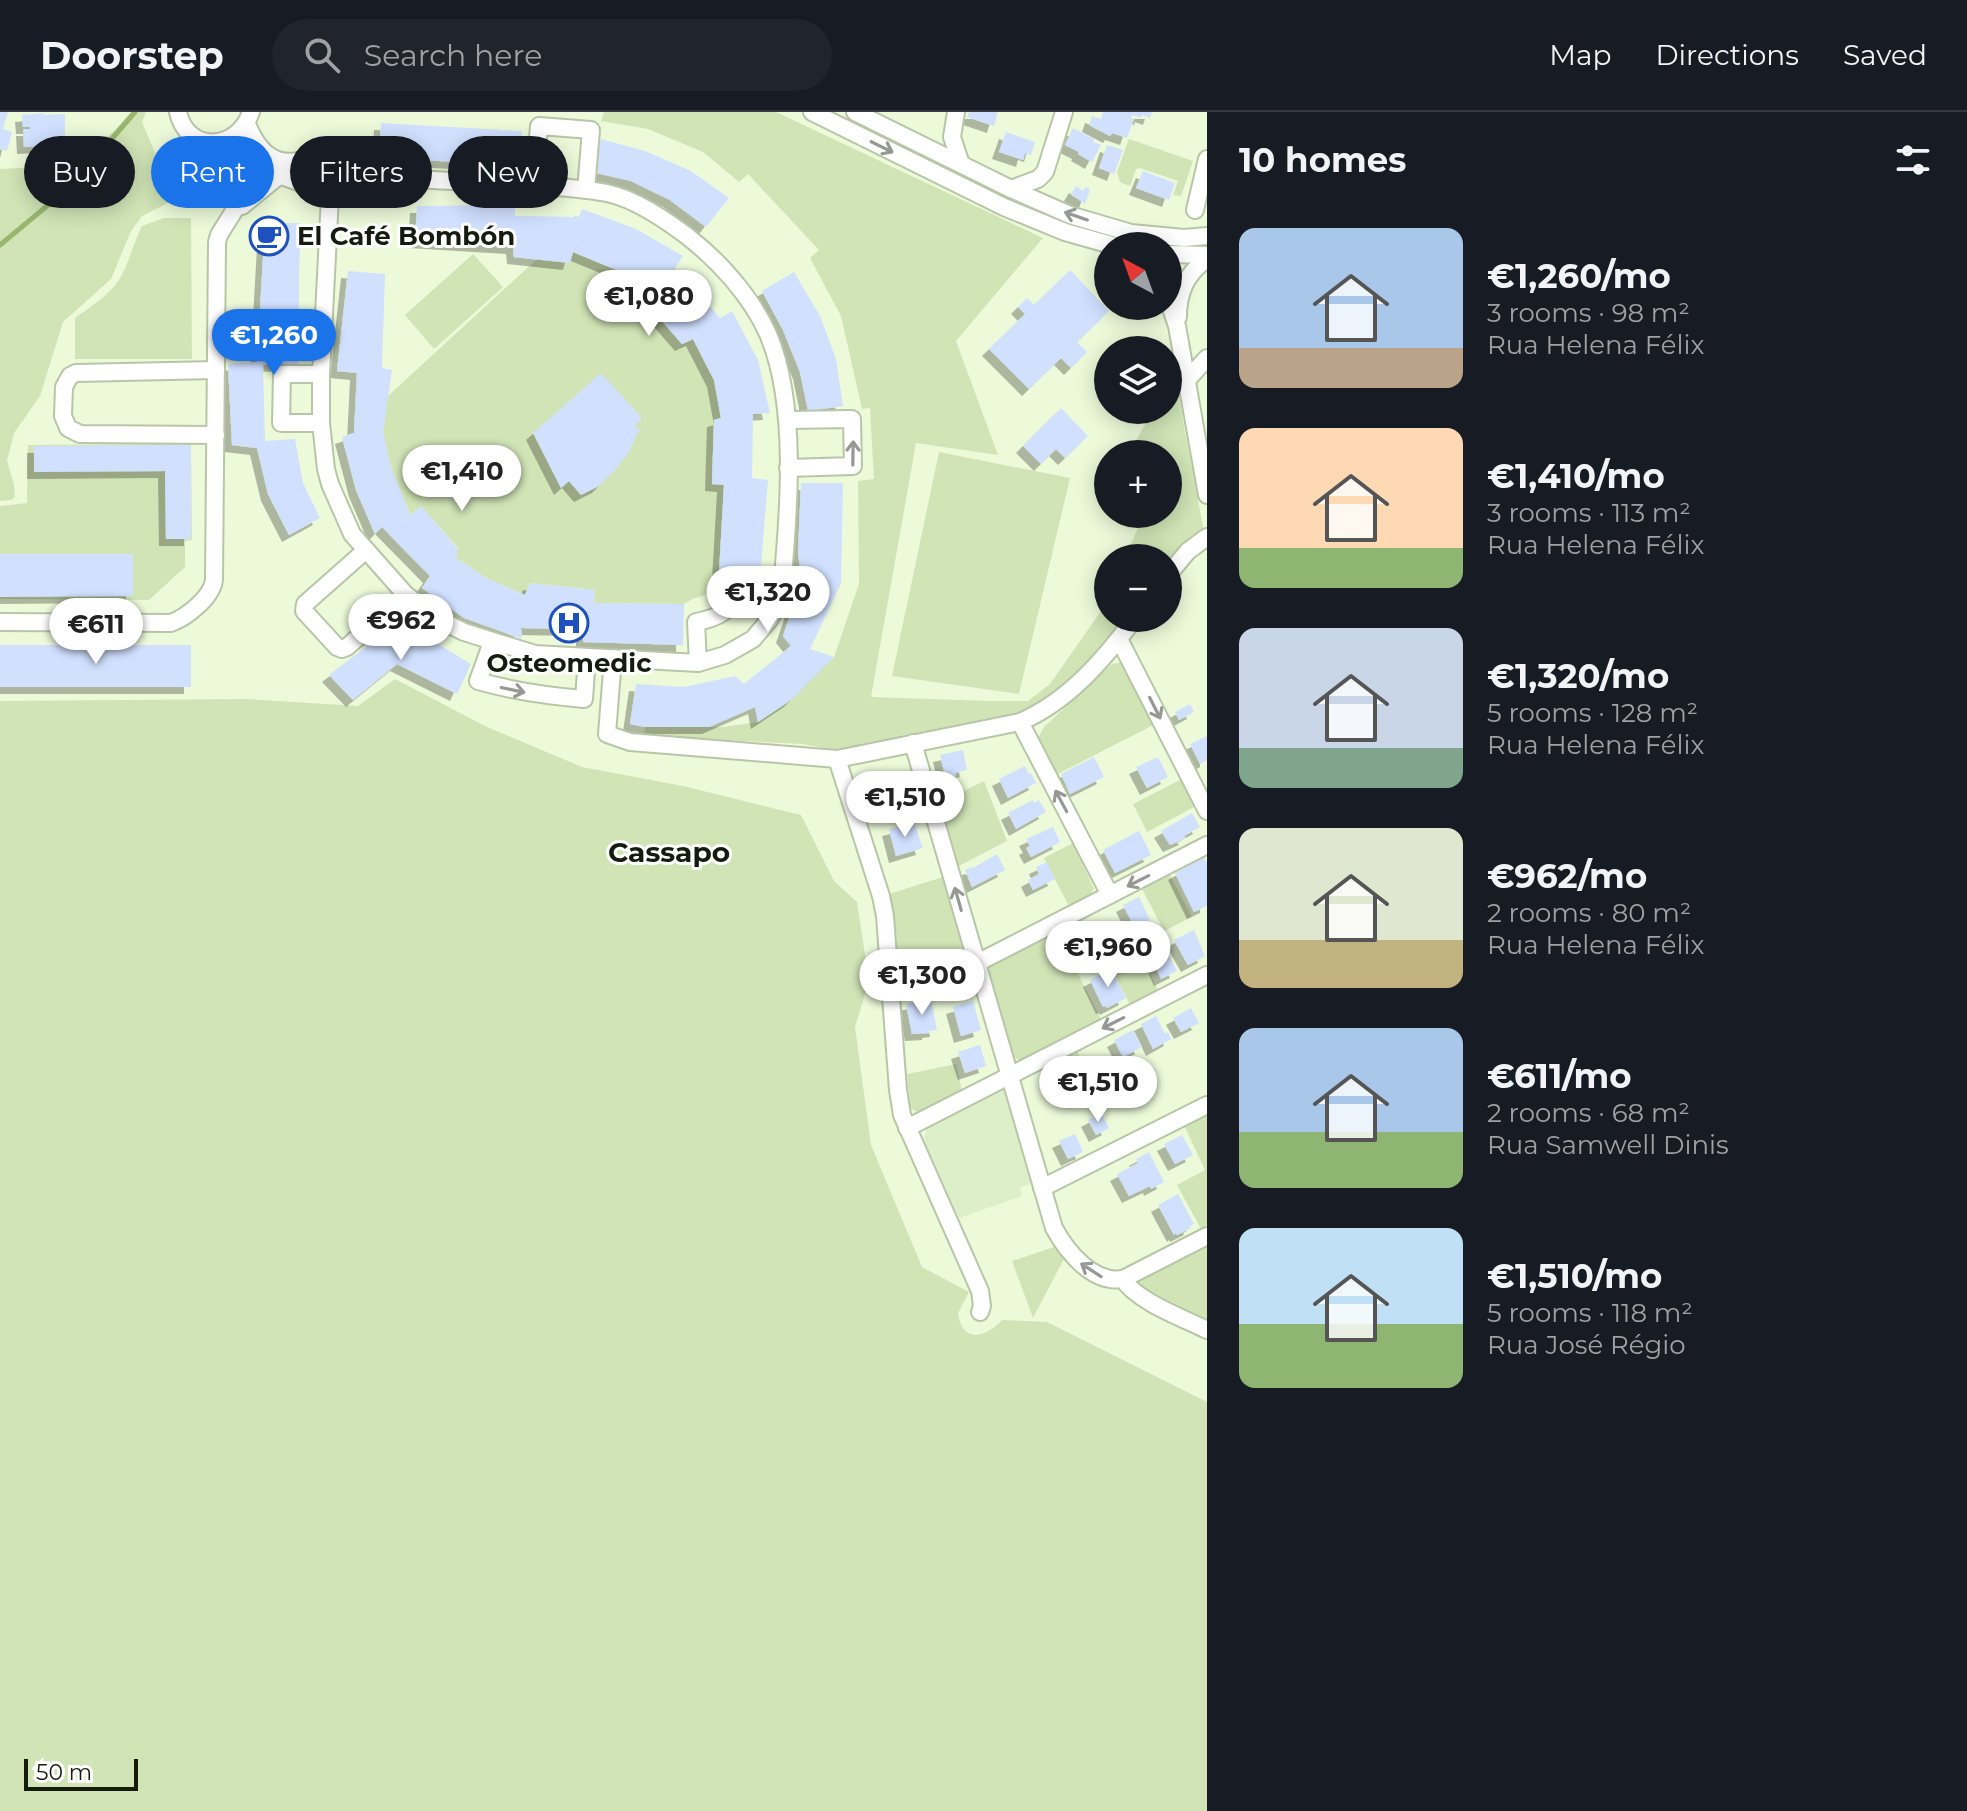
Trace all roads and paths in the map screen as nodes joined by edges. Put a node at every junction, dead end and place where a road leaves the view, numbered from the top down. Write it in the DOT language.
graph roads {
  1 [pos="178,112"];
  2 [pos="812,112"];
  3 [pos="855,112"];
  4 [pos="956,112"];
  5 [pos="1064,112"];
  6 [pos="249,118"];
  7 [pos="194,136"];
  8 [pos="234,136"];
  9 [pos="538,136"];
  10 [pos="1207,159"];
  11 [pos="290,162"];
  12 [pos="961,164"];
  13 [pos="274,172"];
  14 [pos="282,175"];
  15 [pos="290,178"];
  16 [pos="568,189"];
  17 [pos="1011,189"];
  18 [pos="586,190"];
  19 [pos="236,208"];
  20 [pos="323,208"];
  21 [pos="1195,210"];
  22 [pos="234,211"];
  23 [pos="1207,236"];
  24 [pos="1094,241"];
  25 [pos="1182,255"];
  26 [pos="1207,257"];
  27 [pos="1175,320"];
  28 [pos="1177,326"];
  29 [pos="1207,358"];
  30 [pos="216,370"];
  31 [pos="321,374"];
  32 [pos="1187,380"];
  33 [pos="788,420"];
  34 [pos="321,423"];
  35 [pos="216,435"];
  36 [pos="1202,436"];
  37 [pos="788,468"];
  38 [pos="1207,495"];
  39 [pos="1207,537"];
  40 [pos="366,550"];
  41 [pos="1182,558"];
  42 [pos="782,587"];
  43 [pos="406,595"];
  44 [pos="0,622"];
  45 [pos="1124,632"];
  46 [pos="1119,639"];
  47 [pos="492,642"];
  48 [pos="587,657"];
  49 [pos="613,658"];
  50 [pos="698,663"];
  51 [pos="1020,722"];
  52 [pos="913,743"];
  53 [pos="837,759"];
  54 [pos="1207,811"];
  55 [pos="1207,845"];
  56 [pos="1110,895"];
  57 [pos="977,963"];
  58 [pos="1207,975"];
  59 [pos="1010,1075"];
  60 [pos="1207,1105"];
  61 [pos="907,1128"];
  62 [pos="1042,1188"];
  63 [pos="1207,1236"];
  64 [pos="1123,1279"];
  65 [pos="980,1312"];
  66 [pos="1207,1330"];
  1 -- 7 [label="street"];
  2 -- 24 [label="street, one-way"];
  3 -- 12 [label="street"];
  4 -- 12 [label="street"];
  5 -- 17 [label="street"];
  6 -- 8 [label="street"];
  6 -- 11 [label="street"];
  9 -- 18 [label="street"];
  10 -- 21 [label="street"];
  12 -- 17 [label="street"];
  13 -- 14 [label="street"];
  14 -- 15 [label="street"];
  14 -- 22 [label="street"];
  16 -- 18 [label="street"];
  23 -- 17 [label="street, one-way"];
  18 -- 33 [label="street"];
  19 -- 22 [label="street"];
  20 -- 31 [label="street"];
  22 -- 30 [label="street"];
  25 -- 26 [label="street"];
  26 -- 28 [label="street"];
  27 -- 28 [label="street"];
  28 -- 32 [label="street"];
  29 -- 32 [label="street"];
  30 -- 35 [label="street"];
  30 -- 35 [label="street"];
  31 -- 34 [label="street"];
  31 -- 34 [label="street"];
  32 -- 36 [label="street"];
  33 -- 37 [label="street"];
  37 -- 33 [label="street, one-way"];
  34 -- 40 [label="street"];
  35 -- 44 [label="street"];
  36 -- 38 [label="street"];
  37 -- 42 [label="street"];
  39 -- 41 [label="street"];
  40 -- 43 [label="street"];
  40 -- 43 [label="street"];
  42 -- 50 [label="street"];
  42 -- 50 [label="street"];
  43 -- 47 [label="street"];
  45 -- 46 [label="street"];
  46 -- 51 [label="street"];
  46 -- 54 [label="street, one-way"];
  47 -- 48 [label="street"];
  47 -- 48 [label="street, one-way"];
  48 -- 49 [label="street"];
  49 -- 50 [label="street"];
  49 -- 53 [label="street"];
  51 -- 52 [label="street"];
  56 -- 51 [label="street, one-way"];
  52 -- 53 [label="street"];
  57 -- 52 [label="street, one-way"];
  53 -- 61 [label="street"];
  55 -- 56 [label="street, one-way"];
  56 -- 57 [label="street"];
  57 -- 59 [label="street"];
  58 -- 59 [label="street, one-way"];
  59 -- 61 [label="street"];
  59 -- 62 [label="street"];
  60 -- 62 [label="street"];
  61 -- 65 [label="street"];
  64 -- 62 [label="street, one-way"];
  63 -- 64 [label="street"];
  64 -- 66 [label="street"];
}
